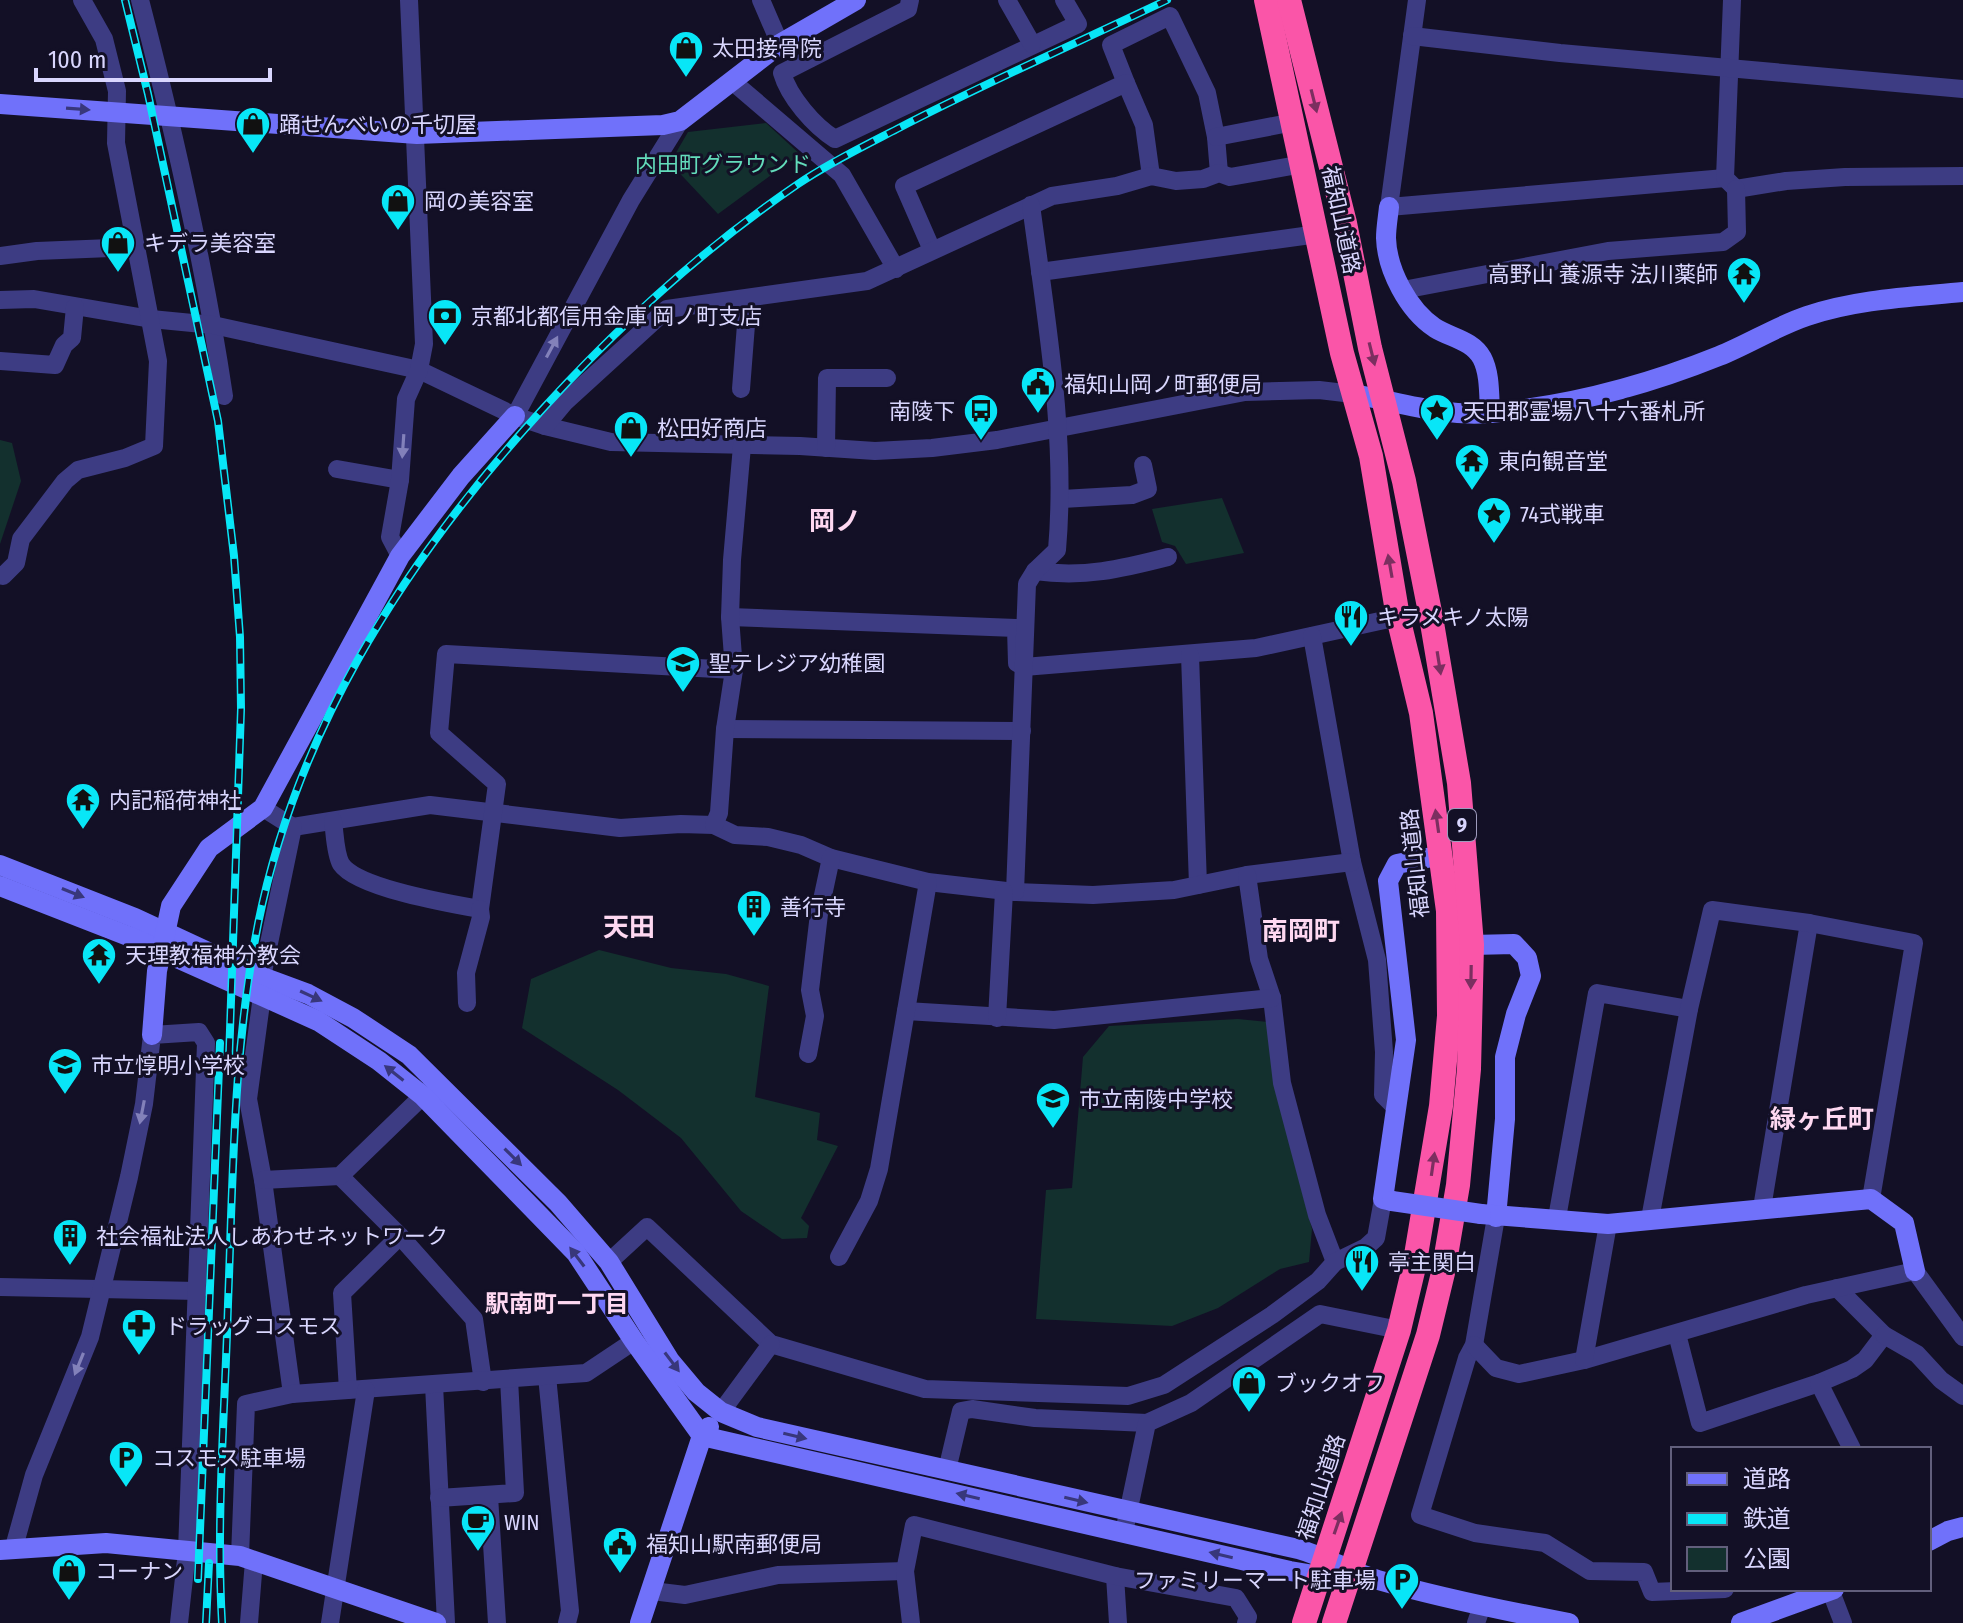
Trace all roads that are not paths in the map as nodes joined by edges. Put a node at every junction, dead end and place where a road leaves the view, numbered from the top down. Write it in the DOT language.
graph roads {
  1 [pos="82,0"];
  2 [pos="140,0"];
  3 [pos="409,0"];
  4 [pos="761,0"];
  5 [pos="856,0"];
  6 [pos="910,0"];
  7 [pos="1007,0"];
  8 [pos="1064,0"];
  9 [pos="1266,0"];
  10 [pos="1289,0"];
  11 [pos="1417,0"];
  12 [pos="1732,0"];
  13 [pos="1284,30"];
  14 [pos="1412,36"];
  15 [pos="780,44"];
  16 [pos="1032,44"];
  17 [pos="1729,67"];
  18 [pos="733,82"];
  19 [pos="1126,83"];
  20 [pos="1963,89"];
  21 [pos="0,104"];
  22 [pos="118,112"];
  23 [pos="171,116"];
  24 [pos="680,121"];
  25 [pos="1294,122"];
  26 [pos="417,134"];
  27 [pos="1216,137"];
  28 [pos="1303,164"];
  29 [pos="1219,173"];
  30 [pos="1151,176"];
  31 [pos="1963,176"];
  32 [pos="1731,184"];
  33 [pos="1031,205"];
  34 [pos="1389,207"];
  35 [pos="1318,234"];
  36 [pos="135,247"];
  37 [pos="932,250"];
  38 [pos="0,256"];
  39 [pos="896,269"];
  40 [pos="1040,272"];
  41 [pos="1403,290"];
  42 [pos="1963,292"];
  43 [pos="748,299"];
  44 [pos="0,300"];
  45 [pos="75,307"];
  46 [pos="151,319"];
  47 [pos="213,325"];
  48 [pos="0,361"];
  49 [pos="419,370"];
  50 [pos="887,378"];
  51 [pos="741,389"];
  52 [pos="1353,394"];
  53 [pos="224,396"];
  54 [pos="1384,399"];
  55 [pos="1490,413"];
  56 [pos="515,416"];
  57 [pos="545,426"];
  58 [pos="1058,429"];
  59 [pos="742,446"];
  60 [pos="826,448"];
  61 [pos="1143,465"];
  62 [pos="337,469"];
  63 [pos="400,480"];
  64 [pos="1062,499"];
  65 [pos="400,556"];
  66 [pos="1168,557"];
  67 [pos="1035,571"];
  68 [pos="3,576"];
  69 [pos="730,617"];
  70 [pos="1398,617"];
  71 [pos="1312,636"];
  72 [pos="1190,655"];
  73 [pos="1024,667"];
  74 [pos="734,670"];
  75 [pos="725,729"];
  76 [pos="1022,731"];
  77 [pos="263,808"];
  78 [pos="494,813"];
  79 [pos="333,821"];
  80 [pos="714,825"];
  81 [pos="293,827"];
  82 [pos="1442,855"];
  83 [pos="831,858"];
  84 [pos="1352,862"];
  85 [pos="0,865"];
  86 [pos="1247,875"];
  87 [pos="928,882"];
  88 [pos="1198,885"];
  89 [pos="0,886"];
  90 [pos="1010,892"];
  91 [pos="480,909"];
  92 [pos="1809,923"];
  93 [pos="162,941"];
  94 [pos="1472,945"];
  95 [pos="262,986"];
  96 [pos="1272,998"];
  97 [pos="467,1003"];
  98 [pos="1689,1009"];
  99 [pos="906,1011"];
  100 [pos="997,1018"];
  101 [pos="152,1035"];
  102 [pos="808,1054"];
  103 [pos="430,1089"];
  104 [pos="1396,1108"];
  105 [pos="340,1176"];
  106 [pos="263,1180"];
  107 [pos="1871,1199"];
  108 [pos="1387,1200"];
  109 [pos="1762,1208"];
  110 [pos="1488,1215"];
  111 [pos="1557,1218"];
  112 [pos="1650,1219"];
  113 [pos="1608,1224"];
  114 [pos="400,1236"];
  115 [pos="839,1257"];
  116 [pos="609,1262"];
  117 [pos="1335,1262"];
  118 [pos="1915,1271"];
  119 [pos="0,1287"];
  120 [pos="100,1288"];
  121 [pos="1837,1288"];
  122 [pos="198,1291"];
  123 [pos="1399,1330"];
  124 [pos="1677,1334"];
  125 [pos="1884,1335"];
  126 [pos="1963,1337"];
  127 [pos="634,1341"];
  128 [pos="771,1344"];
  129 [pos="1474,1345"];
  130 [pos="1584,1360"];
  131 [pos="547,1376"];
  132 [pos="509,1379"];
  133 [pos="483,1382"];
  134 [pos="1819,1383"];
  135 [pos="434,1385"];
  136 [pos="357,1390"];
  137 [pos="292,1394"];
  138 [pos="1963,1396"];
  139 [pos="721,1412"];
  140 [pos="1147,1423"];
  141 [pos="702,1436"];
  142 [pos="1851,1447"];
  143 [pos="947,1470"];
  144 [pos="489,1496"];
  145 [pos="439,1498"];
  146 [pos="1126,1522"];
  147 [pos="1963,1527"];
  148 [pos="1931,1540"];
  149 [pos="7,1549"];
  150 [pos="187,1551"];
  151 [pos="247,1559"];
  152 [pos="1323,1567"];
  153 [pos="905,1571"];
  154 [pos="1352,1571"];
  155 [pos="1115,1576"];
  156 [pos="335,1589"];
  157 [pos="652,1591"];
  158 [pos="1676,1591"];
  159 [pos="1827,1591"];
  160 [pos="1833,1591"];
  161 [pos="388,1614"];
  162 [pos="1479,1614"];
  163 [pos="179,1623"];
  164 [pos="249,1623"];
  165 [pos="330,1623"];
  166 [pos="436,1623"];
  167 [pos="446,1623"];
  168 [pos="497,1623"];
  169 [pos="567,1623"];
  170 [pos="640,1623"];
  171 [pos="911,1623"];
  172 [pos="1118,1623"];
  173 [pos="1246,1623"];
  174 [pos="1304,1623"];
  175 [pos="1334,1623"];
  176 [pos="1569,1623"];
  177 [pos="1741,1623"];
  178 [pos="1843,1623"];
  1 -- 22 [label="street"];
  2 -- 23 [label="street"];
  3 -- 26 [label="street"];
  4 -- 15 [label="street"];
  5 -- 15 [label="street"];
  6 -- 16 [label="street"];
  7 -- 16 [label="street"];
  8 -- 16 [label="street"];
  9 -- 13 [label="highway, 福知山道路 / 9"];
  10 -- 13 [label="highway, 福知山道路 / 9"];
  11 -- 14 [label="street"];
  12 -- 17 [label="street"];
  13 -- 25 [label="highway, 福知山道路 / 9"];
  13 -- 54 [label="highway, 福知山道路 / 9, one-way"];
  14 -- 17 [label="street"];
  14 -- 34 [label="street"];
  15 -- 18 [label="street"];
  17 -- 20 [label="street"];
  17 -- 32 [label="street"];
  18 -- 24 [label="street"];
  18 -- 39 [label="street"];
  19 -- 27 [label="street"];
  19 -- 30 [label="street"];
  19 -- 37 [label="street"];
  21 -- 22 [label="street, one-way"];
  22 -- 23 [label="street"];
  22 -- 36 [label="street"];
  23 -- 26 [label="street"];
  23 -- 47 [label="street"];
  24 -- 26 [label="street"];
  56 -- 24 [label="street, one-way"];
  25 -- 27 [label="street"];
  25 -- 28 [label="highway, 福知山道路 / 9"];
  26 -- 49 [label="street"];
  27 -- 29 [label="street"];
  28 -- 29 [label="street"];
  28 -- 35 [label="highway, 福知山道路 / 9"];
  29 -- 30 [label="street"];
  30 -- 33 [label="street"];
  31 -- 32 [label="street"];
  32 -- 34 [label="street"];
  32 -- 41 [label="street"];
  33 -- 37 [label="street"];
  33 -- 40 [label="street"];
  34 -- 41 [label="street"];
  35 -- 40 [label="street"];
  35 -- 52 [label="highway, 福知山道路 / 9"];
  36 -- 38 [label="street"];
  36 -- 46 [label="street"];
  37 -- 39 [label="street"];
  39 -- 43 [label="street"];
  40 -- 58 [label="street"];
  41 -- 55 [label="street"];
  42 -- 55 [label="street"];
  43 -- 51 [label="street"];
  43 -- 57 [label="street"];
  44 -- 45 [label="street"];
  45 -- 46 [label="street"];
  45 -- 48 [label="street"];
  46 -- 47 [label="street"];
  46 -- 68 [label="street"];
  47 -- 49 [label="street"];
  47 -- 53 [label="street"];
  49 -- 56 [label="street"];
  49 -- 63 [label="street, one-way"];
  50 -- 60 [label="street"];
  52 -- 54 [label="street"];
  52 -- 58 [label="street"];
  70 -- 52 [label="highway, 福知山道路 / 9, one-way"];
  54 -- 55 [label="street"];
  54 -- 94 [label="highway, 福知山道路 / 9, one-way"];
  56 -- 57 [label="street"];
  56 -- 65 [label="street"];
  57 -- 59 [label="street"];
  58 -- 60 [label="street"];
  58 -- 64 [label="street"];
  59 -- 60 [label="street"];
  59 -- 69 [label="street"];
  61 -- 64 [label="street"];
  62 -- 63 [label="street"];
  63 -- 65 [label="street"];
  64 -- 67 [label="street"];
  65 -- 77 [label="street"];
  66 -- 67 [label="street"];
  67 -- 73 [label="street"];
  69 -- 73 [label="street"];
  69 -- 74 [label="street"];
  70 -- 71 [label="street"];
  82 -- 70 [label="highway, 福知山道路 / 9, one-way"];
  71 -- 72 [label="street"];
  71 -- 84 [label="street"];
  72 -- 73 [label="street"];
  72 -- 88 [label="street"];
  73 -- 76 [label="street"];
  74 -- 75 [label="street"];
  74 -- 78 [label="street"];
  75 -- 76 [label="street"];
  75 -- 80 [label="street"];
  76 -- 90 [label="street"];
  77 -- 81 [label="street"];
  77 -- 93 [label="street"];
  78 -- 79 [label="street"];
  78 -- 80 [label="street"];
  78 -- 91 [label="street"];
  79 -- 81 [label="street"];
  79 -- 91 [label="street"];
  80 -- 83 [label="street"];
  81 -- 95 [label="street"];
  82 -- 104 [label="street"];
  123 -- 82 [label="highway, 福知山道路 / 9, one-way"];
  83 -- 87 [label="street"];
  83 -- 102 [label="street"];
  84 -- 86 [label="street"];
  84 -- 104 [label="street"];
  85 -- 93 [label="street, one-way"];
  86 -- 88 [label="street"];
  86 -- 96 [label="street"];
  87 -- 90 [label="street"];
  87 -- 99 [label="street"];
  88 -- 90 [label="street"];
  89 -- 93 [label="street"];
  90 -- 100 [label="street"];
  91 -- 97 [label="street"];
  92 -- 98 [label="street"];
  92 -- 107 [label="street"];
  92 -- 109 [label="street"];
  93 -- 95 [label="street"];
  93 -- 101 [label="street"];
  94 -- 110 [label="street"];
  94 -- 154 [label="highway, 福知山道路 / 9, one-way"];
  95 -- 103 [label="street"];
  95 -- 106 [label="street"];
  96 -- 100 [label="street"];
  96 -- 117 [label="street"];
  98 -- 111 [label="street"];
  98 -- 112 [label="street"];
  99 -- 100 [label="street"];
  99 -- 115 [label="street"];
  101 -- 120 [label="street, one-way"];
  101 -- 122 [label="street"];
  103 -- 105 [label="street"];
  103 -- 116 [label="street, one-way"];
  127 -- 103 [label="street, one-way"];
  104 -- 108 [label="street"];
  105 -- 106 [label="street"];
  105 -- 114 [label="street"];
  106 -- 137 [label="street"];
  107 -- 109 [label="street"];
  107 -- 118 [label="street"];
  108 -- 110 [label="street, bridge"];
  108 -- 117 [label="street"];
  109 -- 112 [label="street"];
  110 -- 111 [label="street"];
  110 -- 129 [label="street"];
  111 -- 113 [label="street"];
  112 -- 113 [label="street"];
  113 -- 130 [label="street"];
  114 -- 133 [label="street"];
  114 -- 136 [label="street"];
  116 -- 128 [label="street"];
  116 -- 139 [label="street, one-way"];
  117 -- 128 [label="street"];
  118 -- 121 [label="street"];
  118 -- 126 [label="street"];
  119 -- 120 [label="street"];
  120 -- 122 [label="street"];
  120 -- 149 [label="street, one-way"];
  121 -- 124 [label="street"];
  121 -- 125 [label="street"];
  122 -- 150 [label="street"];
  123 -- 140 [label="street"];
  152 -- 123 [label="highway, 福知山道路 / 9, one-way"];
  124 -- 130 [label="street"];
  124 -- 134 [label="street"];
  125 -- 134 [label="street"];
  125 -- 138 [label="street"];
  127 -- 131 [label="street"];
  127 -- 141 [label="street"];
  128 -- 139 [label="street"];
  129 -- 130 [label="street"];
  129 -- 158 [label="street"];
  131 -- 132 [label="street"];
  131 -- 169 [label="street"];
  132 -- 133 [label="street"];
  132 -- 144 [label="street"];
  133 -- 135 [label="street"];
  134 -- 142 [label="street"];
  135 -- 136 [label="street"];
  135 -- 145 [label="street"];
  136 -- 137 [label="street"];
  136 -- 156 [label="street"];
  137 -- 151 [label="street"];
  139 -- 141 [label="street"];
  139 -- 143 [label="street, one-way"];
  140 -- 143 [label="street"];
  140 -- 146 [label="street"];
  146 -- 141 [label="street, one-way"];
  141 -- 157 [label="street"];
  143 -- 146 [label="street, one-way"];
  144 -- 145 [label="street"];
  144 -- 168 [label="street"];
  145 -- 167 [label="street"];
  146 -- 152 [label="street"];
  147 -- 148 [label="street"];
  149 -- 150 [label="street"];
  150 -- 151 [label="street"];
  150 -- 163 [label="street"];
  151 -- 156 [label="street"];
  151 -- 164 [label="street"];
  152 -- 154 [label="street"];
  152 -- 174 [label="highway, 福知山道路 / 9"];
  153 -- 155 [label="street"];
  153 -- 157 [label="street"];
  153 -- 171 [label="street"];
  154 -- 162 [label="street"];
  154 -- 175 [label="highway, 福知山道路 / 9"];
  155 -- 172 [label="street"];
  155 -- 173 [label="street"];
  156 -- 161 [label="street"];
  156 -- 165 [label="street"];
  157 -- 170 [label="street"];
  159 -- 177 [label="street"];
  160 -- 178 [label="street"];
  161 -- 166 [label="street"];
  162 -- 176 [label="street"];
}
